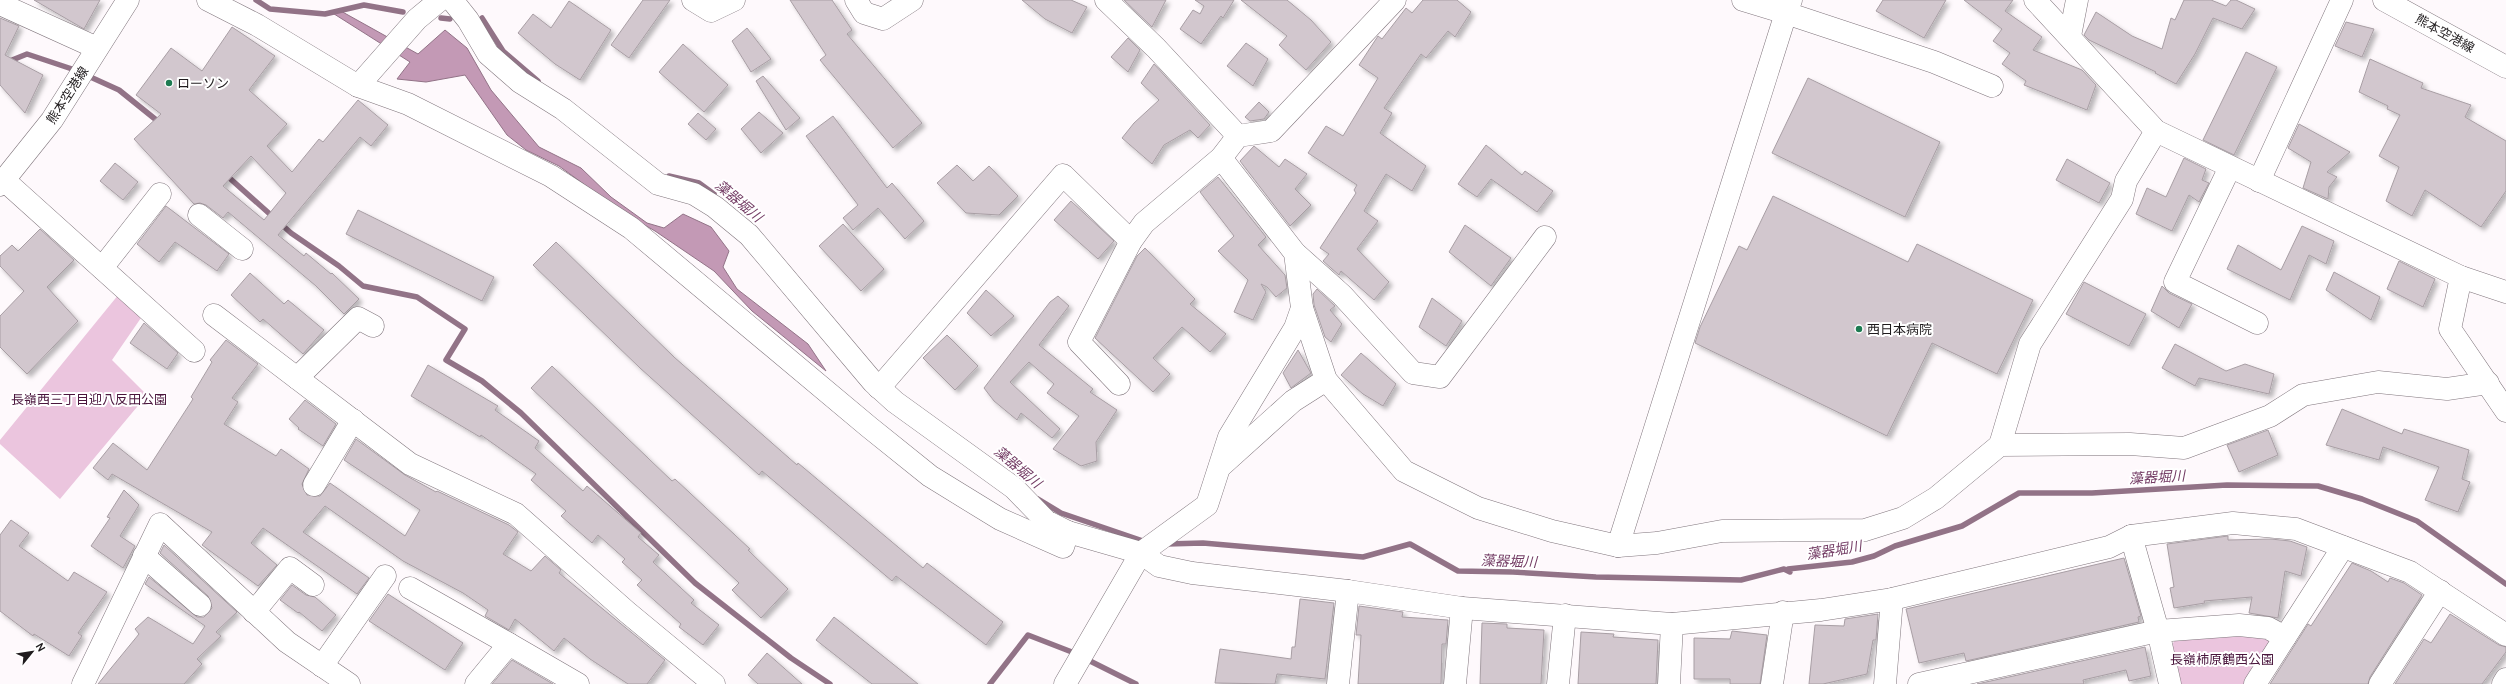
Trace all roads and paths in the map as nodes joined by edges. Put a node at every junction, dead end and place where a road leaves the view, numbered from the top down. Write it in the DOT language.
graph roads {
  1 [pos="128,0"];
  2 [pos="208,0"];
  3 [pos="440,0"];
  4 [pos="452,0"];
  5 [pos="693,0"];
  6 [pos="734,0"];
  7 [pos="856,0"];
  8 [pos="912,0"];
  9 [pos="1106,0"];
  10 [pos="1395,0"];
  11 [pos="1743,0"];
  12 [pos="2034,0"];
  13 [pos="2077,0"];
  14 [pos="2342,0"];
  15 [pos="2384,0"];
  16 [pos="0,4"];
  17 [pos="1789,6"];
  18 [pos="2070,36"];
  19 [pos="93,55"];
  20 [pos="2506,67"];
  21 [pos="358,86"];
  22 [pos="1992,86"];
  23 [pos="2156,131"];
  24 [pos="1238,136"];
  25 [pos="1221,158"];
  26 [pos="2230,167"];
  27 [pos="2259,181"];
  28 [pos="2,183"];
  29 [pos="160,194"];
  30 [pos="199,215"];
  31 [pos="1545,237"];
  32 [pos="1131,241"];
  33 [pos="242,249"];
  34 [pos="1295,252"];
  35 [pos="102,268"];
  36 [pos="2460,277"];
  37 [pos="2506,292"];
  38 [pos="1302,308"];
  39 [pos="214,315"];
  40 [pos="2256,323"];
  41 [pos="374,326"];
  42 [pos="194,351"];
  43 [pos="297,378"];
  44 [pos="1326,380"];
  45 [pos="2488,383"];
  46 [pos="1119,384"];
  47 [pos="879,388"];
  48 [pos="2506,411"];
  49 [pos="353,420"];
  50 [pos="2000,445"];
  51 [pos="1219,467"];
  52 [pos="314,485"];
  53 [pos="1068,532"];
  54 [pos="2131,536"];
  55 [pos="1618,546"];
  56 [pos="2343,547"];
  57 [pos="1141,553"];
  58 [pos="144,556"];
  59 [pos="385,576"];
  60 [pos="313,585"];
  61 [pos="410,588"];
  62 [pos="1348,591"];
  63 [pos="2440,591"];
  64 [pos="1892,599"];
  65 [pos="200,605"];
  66 [pos="1462,608"];
  67 [pos="254,612"];
  68 [pos="1783,612"];
  69 [pos="1565,615"];
  70 [pos="1672,624"];
  71 [pos="2158,631"];
  72 [pos="2506,634"];
  73 [pos="2285,637"];
  74 [pos="509,644"];
  75 [pos="322,666"];
  76 [pos="2506,679"];
  77 [pos="83,684"];
  78 [pos="349,684"];
  79 [pos="476,684"];
  80 [pos="578,684"];
  81 [pos="714,684"];
  82 [pos="1065,684"];
  83 [pos="1338,684"];
  84 [pos="1455,684"];
  85 [pos="1558,684"];
  86 [pos="1669,684"];
  87 [pos="1772,684"];
  88 [pos="1885,684"];
  89 [pos="1919,684"];
  90 [pos="2170,684"];
  91 [pos="2255,684"];
  92 [pos="2380,684"];
  93 [pos="2503,684"];
  1 -- 19 [label="street, 熊本空港線"];
  2 -- 21 [label="street"];
  3 -- 21 [label="street"];
  4 -- 47 [label="street"];
  5 -- 6 [label="street"];
  7 -- 8 [label="street"];
  9 -- 24 [label="street"];
  10 -- 24 [label="street"];
  11 -- 17 [label="street"];
  12 -- 18 [label="street"];
  13 -- 18 [label="street"];
  14 -- 27 [label="street"];
  15 -- 20 [label="street, 熊本空港線"];
  16 -- 19 [label="street"];
  17 -- 22 [label="street"];
  17 -- 55 [label="street"];
  18 -- 23 [label="street"];
  19 -- 28 [label="street, 熊本空港線"];
  21 -- 53 [label="street"];
  23 -- 26 [label="street"];
  23 -- 50 [label="street"];
  24 -- 25 [label="street"];
  25 -- 32 [label="street"];
  25 -- 34 [label="street"];
  26 -- 27 [label="street"];
  26 -- 40 [label="street"];
  27 -- 36 [label="street"];
  28 -- 35 [label="street"];
  29 -- 35 [label="street"];
  30 -- 33 [label="street"];
  31 -- 34 [label="street"];
  32 -- 46 [label="street"];
  32 -- 47 [label="street"];
  34 -- 38 [label="street"];
  35 -- 42 [label="street"];
  36 -- 37 [label="street"];
  36 -- 45 [label="street"];
  38 -- 44 [label="street"];
  38 -- 51 [label="street"];
  39 -- 43 [label="street"];
  41 -- 43 [label="street"];
  43 -- 49 [label="street"];
  44 -- 51 [label="street"];
  44 -- 55 [label="street"];
  45 -- 48 [label="street"];
  45 -- 50 [label="street"];
  47 -- 53 [label="street"];
  49 -- 52 [label="street"];
  49 -- 81 [label="street"];
  50 -- 55 [label="street"];
  51 -- 57 [label="street"];
  53 -- 57 [label="street"];
  54 -- 56 [label="street"];
  54 -- 64 [label="street"];
  54 -- 71 [label="street"];
  56 -- 63 [label="street"];
  56 -- 73 [label="street"];
  57 -- 62 [label="street"];
  57 -- 82 [label="street"];
  58 -- 65 [label="street"];
  58 -- 67 [label="street"];
  58 -- 77 [label="street"];
  59 -- 75 [label="street"];
  60 -- 67 [label="street"];
  61 -- 74 [label="street"];
  62 -- 66 [label="street"];
  62 -- 83 [label="street"];
  63 -- 72 [label="street"];
  63 -- 92 [label="street"];
  64 -- 68 [label="street"];
  64 -- 88 [label="street"];
  66 -- 69 [label="street"];
  66 -- 84 [label="street"];
  67 -- 75 [label="street"];
  68 -- 70 [label="street"];
  68 -- 87 [label="street"];
  69 -- 70 [label="street"];
  69 -- 85 [label="street"];
  70 -- 86 [label="street"];
  71 -- 73 [label="street"];
  71 -- 89 [label="street"];
  71 -- 90 [label="street"];
  73 -- 91 [label="street"];
  74 -- 79 [label="street"];
  74 -- 80 [label="street"];
  75 -- 78 [label="street"];
  76 -- 93 [label="street"];
}
